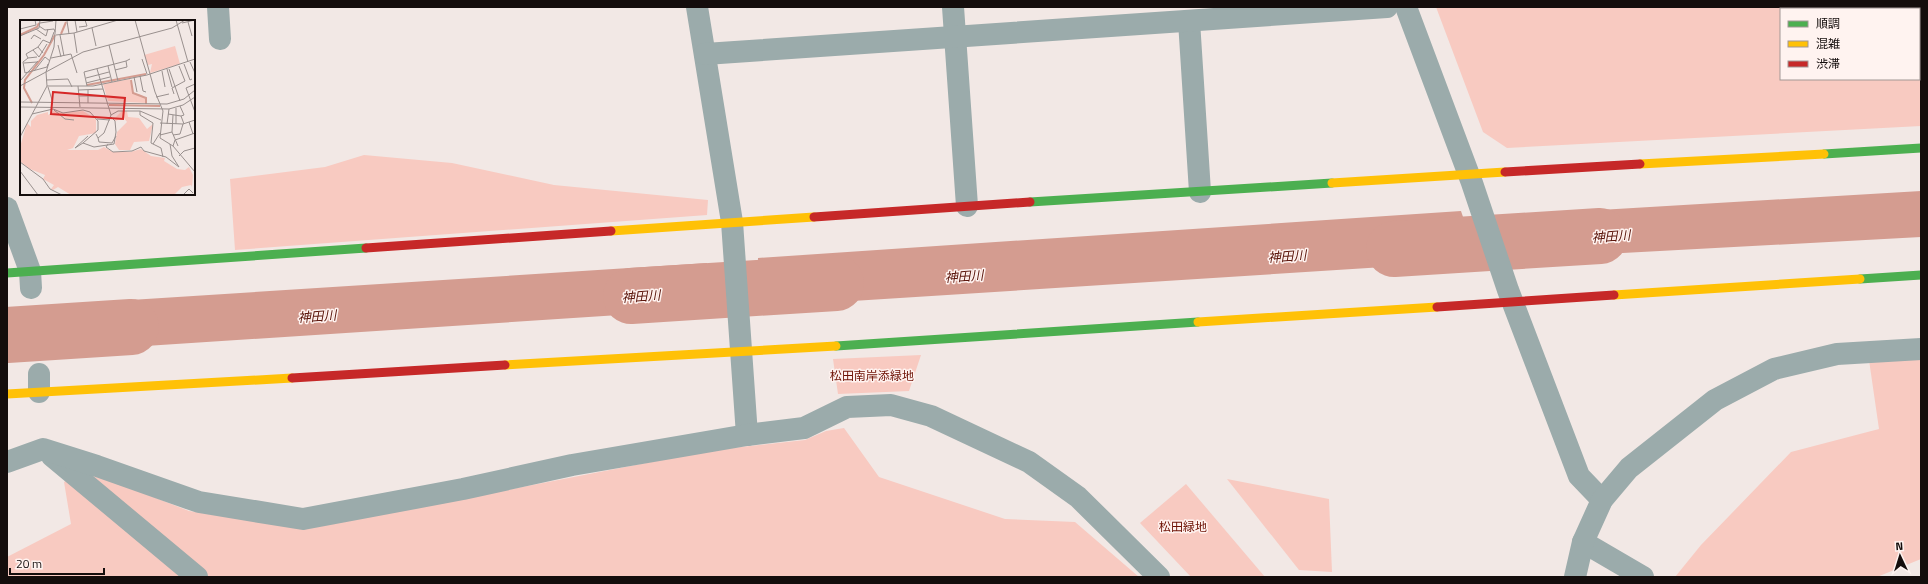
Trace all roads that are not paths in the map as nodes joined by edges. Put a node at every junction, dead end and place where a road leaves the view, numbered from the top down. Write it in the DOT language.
graph roads {
  1 [pos="218,7"];
  2 [pos="697,7"];
  3 [pos="953,7"];
  4 [pos="1387,7"];
  5 [pos="1406,7"];
  6 [pos="1189,21"];
  7 [pos="955,37"];
  8 [pos="220,39"];
  9 [pos="704,54"];
  10 [pos="1921,148"];
  11 [pos="1469,178"];
  12 [pos="1200,192"];
  13 [pos="967,206"];
  14 [pos="7,208"];
  15 [pos="732,232"];
  16 [pos="7,272"];
  17 [pos="1921,275"];
  18 [pos="31,280"];
  19 [pos="1510,295"];
  20 [pos="740,346"];
  21 [pos="1921,350"];
  22 [pos="7,394"];
  23 [pos="747,435"];
  24 [pos="43,449"];
  25 [pos="7,462"];
  26 [pos="1602,500"];
  27 [pos="1583,542"];
  28 [pos="197,577"];
  29 [pos="1159,577"];
  30 [pos="1575,577"];
  31 [pos="1643,577"];
  1 -- 8 [label="street"];
  2 -- 9 [label="street"];
  3 -- 7 [label="street"];
  4 -- 6 [label="street"];
  5 -- 11 [label="street"];
  6 -- 7 [label="street"];
  6 -- 12 [label="street"];
  7 -- 9 [label="street"];
  7 -- 13 [label="street"];
  9 -- 15 [label="street"];
  10 -- 11 [label="street"];
  11 -- 12 [label="street"];
  11 -- 19 [label="street"];
  12 -- 13 [label="street"];
  13 -- 15 [label="street"];
  14 -- 18 [label="street"];
  15 -- 18 [label="street"];
  15 -- 20 [label="street"];
  16 -- 18 [label="street"];
  17 -- 19 [label="street"];
  19 -- 20 [label="street"];
  19 -- 26 [label="street"];
  20 -- 22 [label="street"];
  20 -- 23 [label="street"];
  21 -- 26 [label="street"];
  23 -- 24 [label="street"];
  23 -- 29 [label="street"];
  24 -- 25 [label="street"];
  24 -- 28 [label="street"];
  26 -- 27 [label="street"];
  27 -- 30 [label="street"];
  27 -- 31 [label="street"];
}
